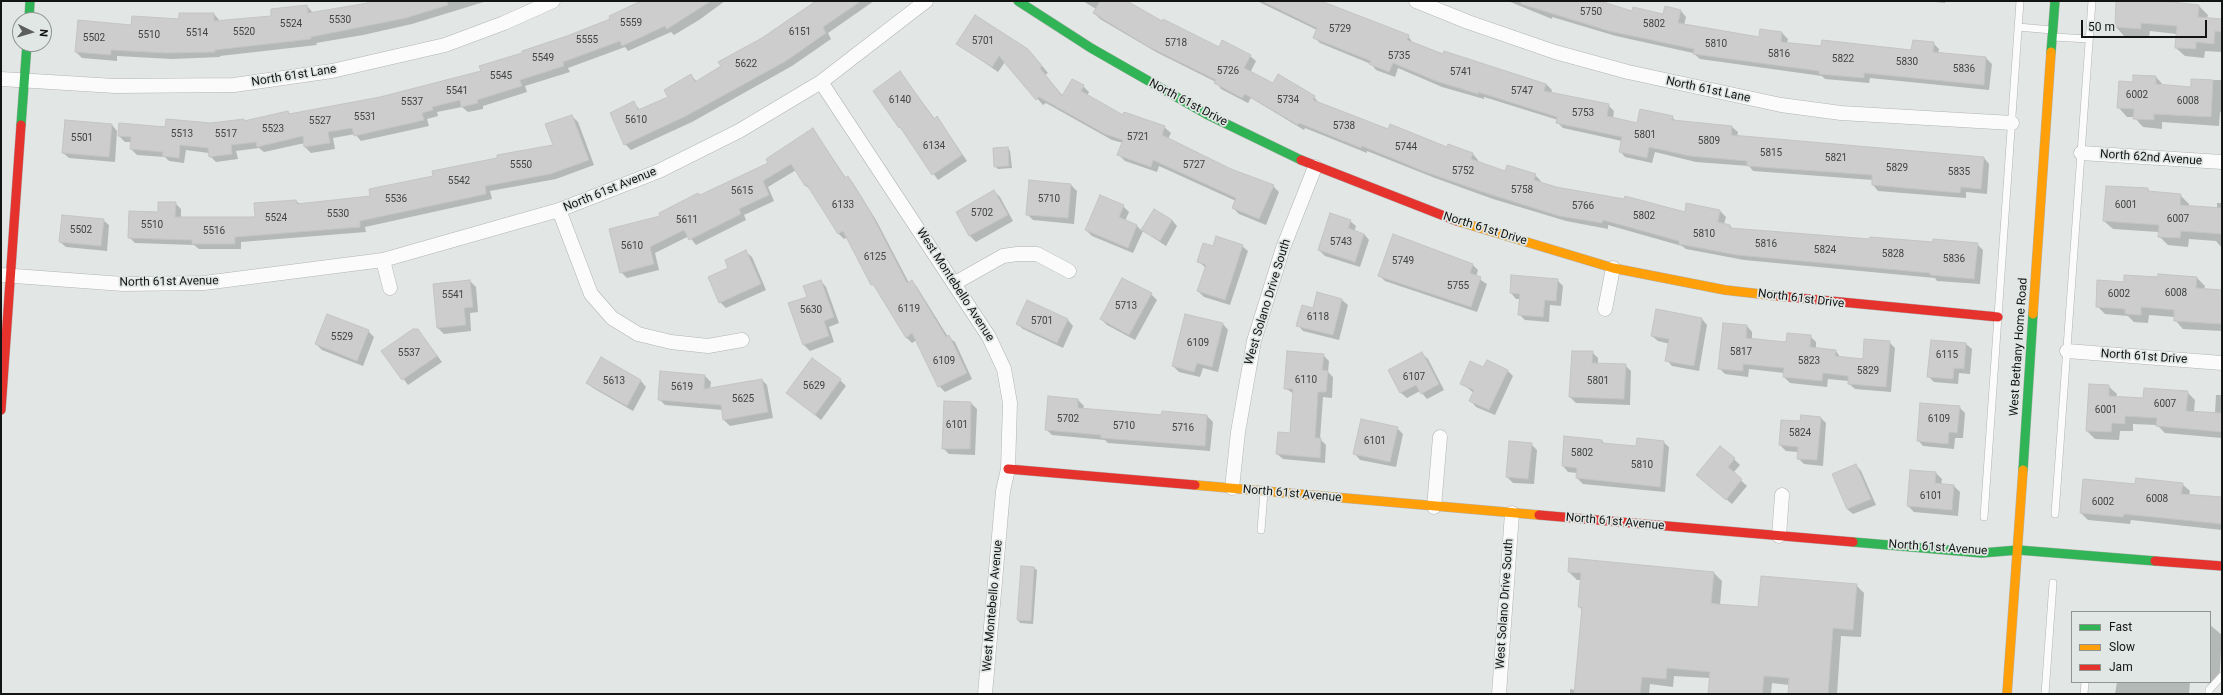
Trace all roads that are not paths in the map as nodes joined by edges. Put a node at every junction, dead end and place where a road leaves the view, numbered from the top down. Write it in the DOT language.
graph roads {
  1 [pos="30,1"];
  2 [pos="553,1"];
  3 [pos="926,1"];
  4 [pos="1018,1"];
  5 [pos="1416,1"];
  6 [pos="2020,1"];
  7 [pos="2055,1"];
  8 [pos="2092,1"];
  9 [pos="29,12"];
  10 [pos="2018,27"];
  11 [pos="2053,33"];
  12 [pos="2089,39"];
  13 [pos="26,52"];
  14 [pos="1,79"];
  15 [pos="24,81"];
  16 [pos="821,82"];
  17 [pos="2012,123"];
  18 [pos="2081,153"];
  19 [pos="2222,162"];
  20 [pos="1315,167"];
  21 [pos="559,210"];
  22 [pos="384,260"];
  23 [pos="1613,268"];
  24 [pos="1069,270"];
  25 [pos="6,275"];
  26 [pos="955,283"];
  27 [pos="390,288"];
  28 [pos="1605,309"];
  29 [pos="1998,317"];
  30 [pos="742,340"];
  31 [pos="2067,352"];
  32 [pos="2222,363"];
  33 [pos="1,410"];
  34 [pos="1440,437"];
  35 [pos="1008,469"];
  36 [pos="1232,488"];
  37 [pos="1264,491"];
  38 [pos="1782,495"];
  39 [pos="1434,507"];
  40 [pos="1512,513"];
  41 [pos="2055,514"];
  42 [pos="1984,517"];
  43 [pos="1261,530"];
  44 [pos="1779,536"];
  45 [pos="2018,550"];
  46 [pos="2222,566"];
  47 [pos="2053,582"];
  48 [pos="2222,676"];
  49 [pos="2085,683"];
  50 [pos="986,694"];
  51 [pos="1499,694"];
  52 [pos="2007,694"];
  53 [pos="2045,694"];
  54 [pos="2084,694"];
  55 [pos="2209,694"];
  1 -- 9 [label="street"];
  2 -- 15 [label="street, North 61st Lane"];
  3 -- 16 [label="street"];
  4 -- 20 [label="street, North 61st Drive"];
  5 -- 17 [label="street, North 61st Lane"];
  6 -- 10 [label="lane, West Bethany Home Road"];
  7 -- 11 [label="street, West Bethany Home Road"];
  8 -- 12 [label="lane"];
  10 -- 11 [label="lane"];
  10 -- 17 [label="lane, West Bethany Home Road"];
  11 -- 12 [label="lane"];
  11 -- 45 [label="street, West Bethany Home Road"];
  12 -- 18 [label="lane"];
  13 -- 15 [label="street"];
  14 -- 15 [label="street"];
  15 -- 25 [label="street"];
  16 -- 21 [label="street, North 61st Avenue"];
  16 -- 26 [label="street, West Montebello Avenue"];
  17 -- 29 [label="lane, West Bethany Home Road"];
  18 -- 19 [label="street, North 62nd Avenue"];
  18 -- 31 [label="lane"];
  20 -- 23 [label="street, North 61st Drive"];
  20 -- 36 [label="street, West Solano Drive South"];
  21 -- 22 [label="street, North 61st Avenue"];
  21 -- 30 [label="street"];
  22 -- 25 [label="street, North 61st Avenue"];
  22 -- 27 [label="street"];
  23 -- 28 [label="street"];
  23 -- 29 [label="street, North 61st Drive"];
  24 -- 26 [label="street"];
  25 -- 33 [label="street"];
  26 -- 35 [label="street, West Montebello Avenue"];
  29 -- 42 [label="lane, West Bethany Home Road"];
  31 -- 32 [label="street, North 61st Drive"];
  31 -- 41 [label="lane"];
  34 -- 39 [label="street"];
  35 -- 36 [label="street, North 61st Avenue"];
  35 -- 50 [label="street, West Montebello Avenue"];
  36 -- 37 [label="street, North 61st Avenue"];
  37 -- 39 [label="street, North 61st Avenue"];
  37 -- 43 [label="lane"];
  38 -- 44 [label="street"];
  39 -- 40 [label="street, North 61st Avenue"];
  40 -- 44 [label="street, North 61st Avenue"];
  40 -- 51 [label="street, West Solano Drive South"];
  44 -- 45 [label="street, North 61st Avenue"];
  45 -- 46 [label="street, North 61st Avenue"];
  45 -- 52 [label="street, West Bethany Home Road"];
  47 -- 53 [label="lane"];
  48 -- 55 [label="lane"];
  49 -- 54 [label="lane"];
}
